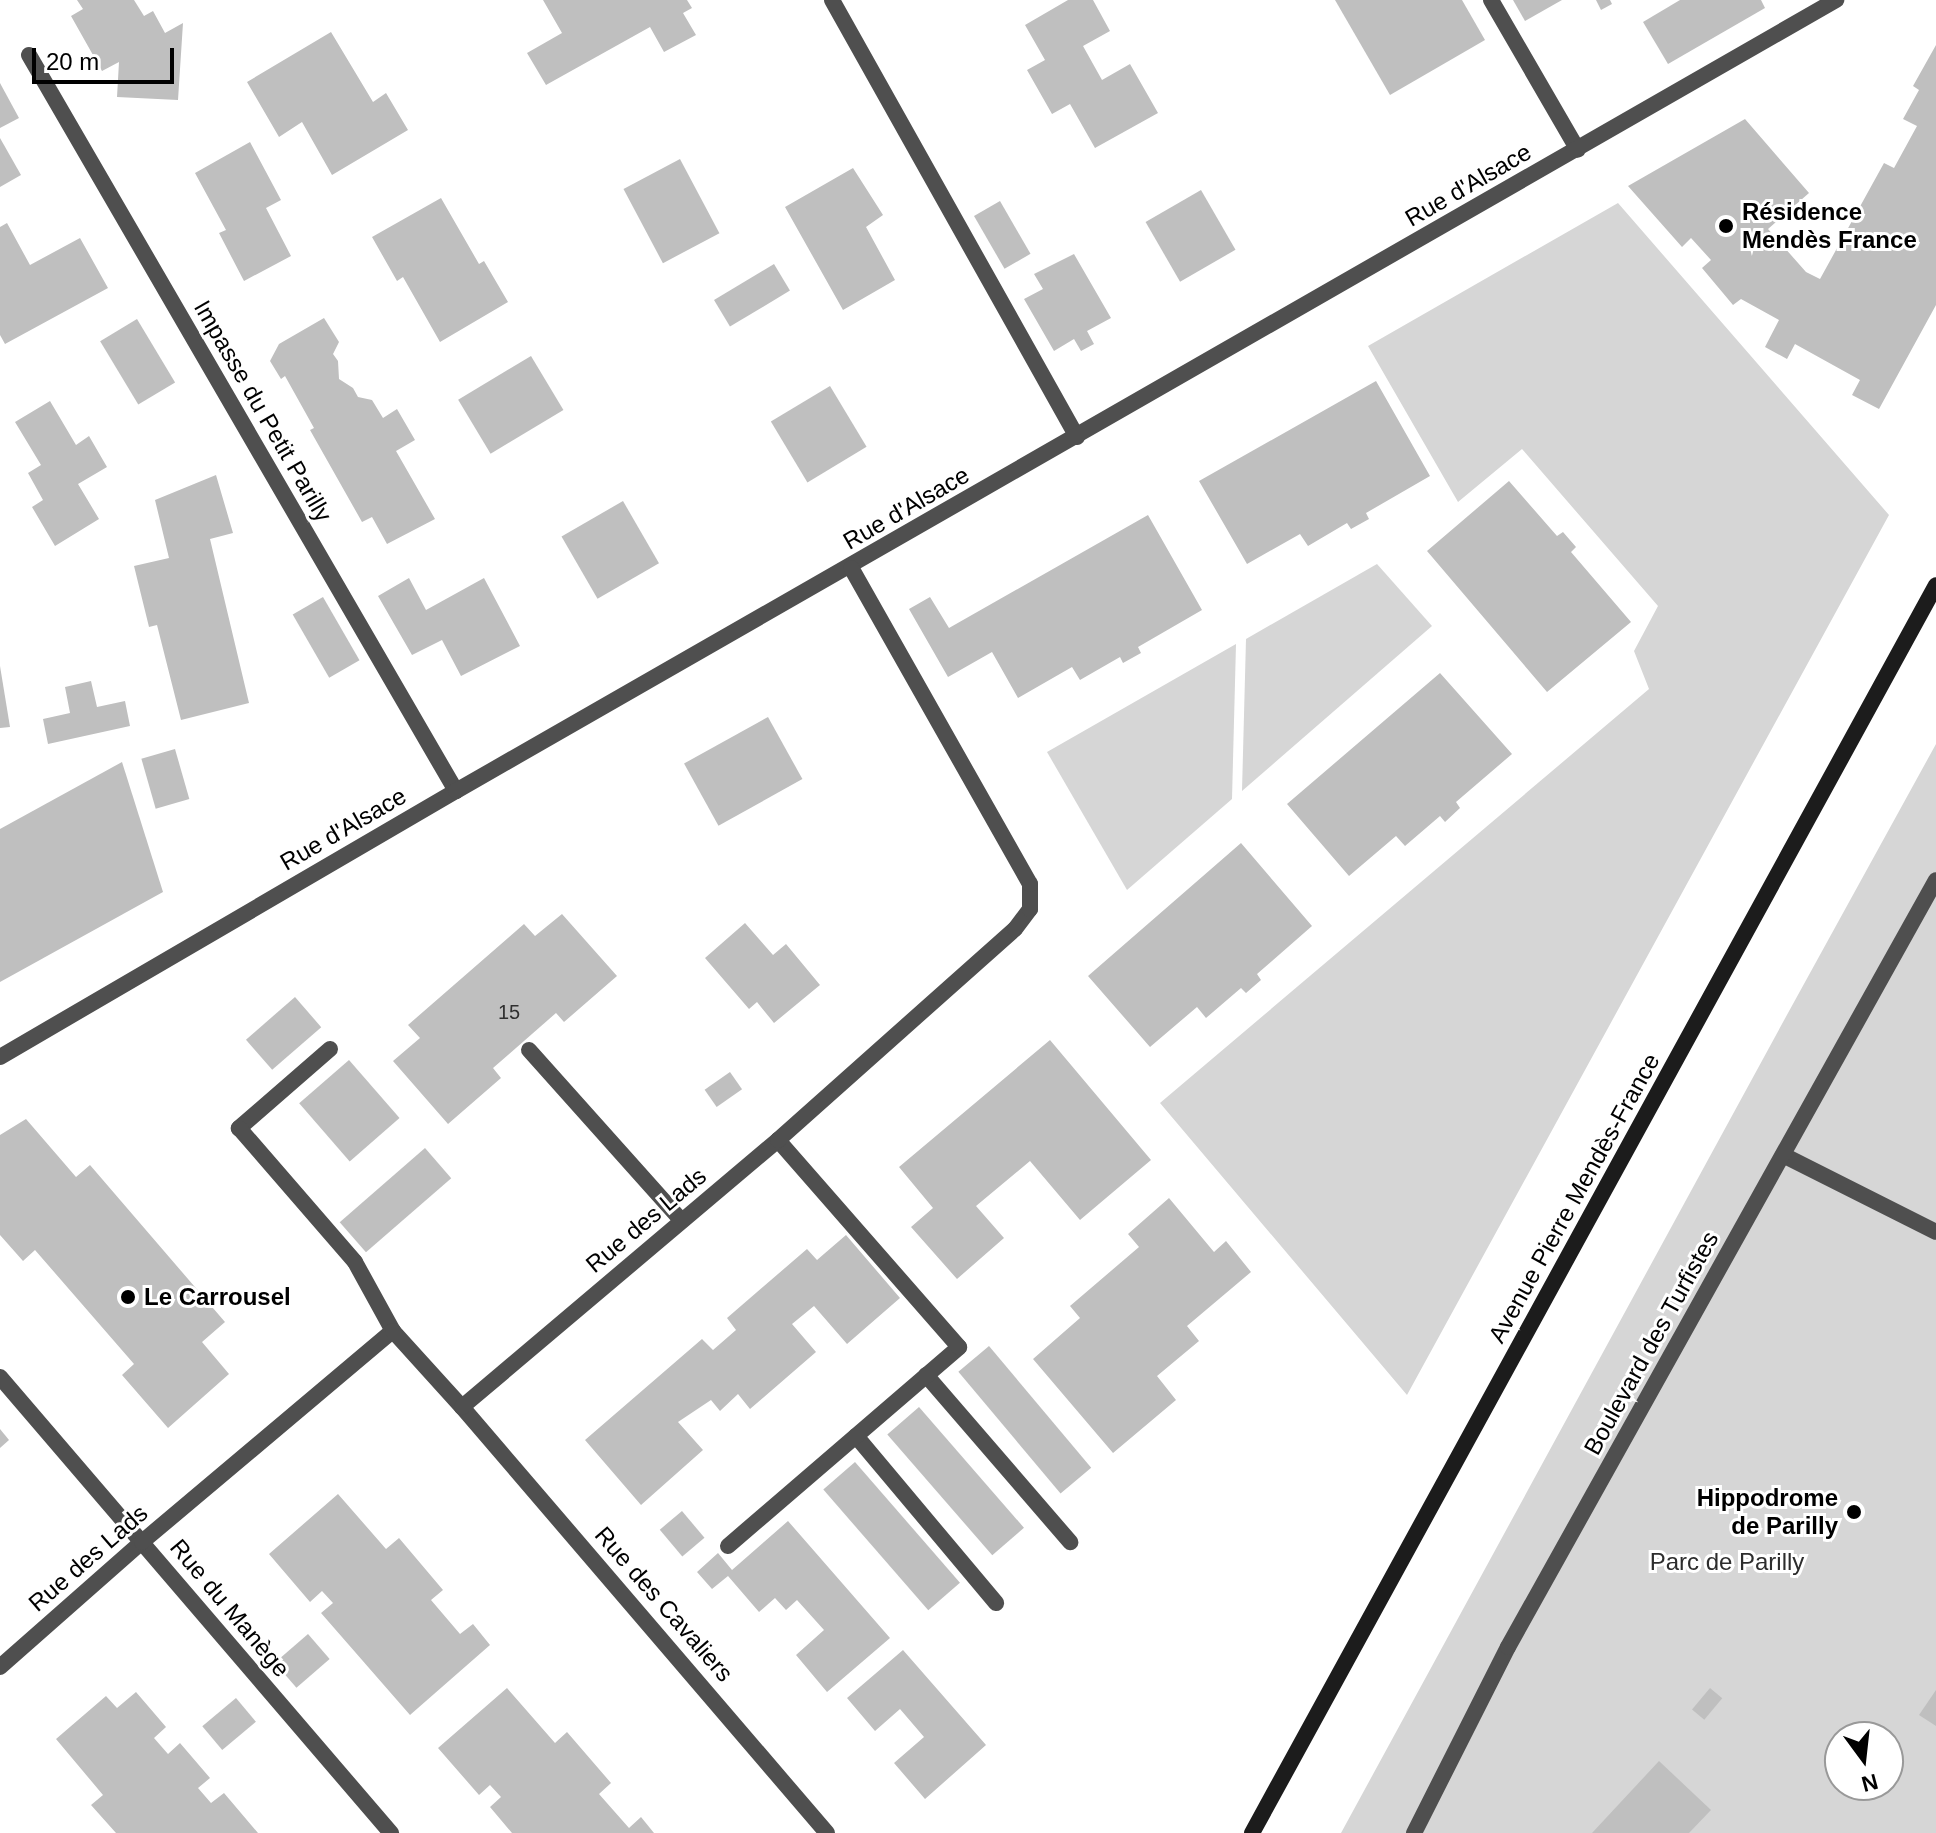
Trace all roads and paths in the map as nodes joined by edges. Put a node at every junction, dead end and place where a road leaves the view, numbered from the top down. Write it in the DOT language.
graph roads {
  1 [pos="832,0"];
  2 [pos="1491,0"];
  3 [pos="1836,0"];
  4 [pos="29,55"];
  5 [pos="1578,150"];
  6 [pos="1077,437"];
  7 [pos="851,568"];
  8 [pos="1936,585"];
  9 [pos="456,791"];
  10 [pos="1936,880"];
  11 [pos="330,1049"];
  12 [pos="529,1050"];
  13 [pos="0,1057"];
  14 [pos="778,1140"];
  15 [pos="1783,1155"];
  16 [pos="682,1221"];
  17 [pos="1936,1232"];
  18 [pos="393,1331"];
  19 [pos="926,1375"];
  20 [pos="0,1377"];
  21 [pos="462,1407"];
  22 [pos="856,1436"];
  23 [pos="142,1542"];
  24 [pos="1070,1542"];
  25 [pos="728,1546"];
  26 [pos="996,1603"];
  27 [pos="0,1667"];
  28 [pos="391,1833"];
  29 [pos="827,1833"];
  30 [pos="1252,1833"];
  31 [pos="1414,1833"];
  1 -- 6 [label="street"];
  2 -- 5 [label="street"];
  3 -- 5 [label="street, Rue d'Alsace"];
  4 -- 9 [label="street, Impasse du Petit Parilly"];
  5 -- 6 [label="street, Rue d'Alsace"];
  6 -- 7 [label="street, Rue d'Alsace"];
  7 -- 9 [label="street, Rue d'Alsace"];
  7 -- 14 [label="street, Rue des Lads"];
  8 -- 30 [label="main road, Avenue Pierre Mendès-France"];
  9 -- 13 [label="street, Rue d'Alsace"];
  10 -- 15 [label="street, Boulevard des Turfistes"];
  11 -- 18 [label="street"];
  12 -- 16 [label="street"];
  14 -- 16 [label="street, Rue des Lads"];
  14 -- 19 [label="street"];
  15 -- 17 [label="street"];
  15 -- 31 [label="street, Boulevard des Turfistes"];
  16 -- 21 [label="street, Rue des Lads"];
  18 -- 21 [label="street"];
  18 -- 23 [label="street, Rue des Lads"];
  19 -- 22 [label="street"];
  19 -- 24 [label="street"];
  20 -- 23 [label="street, Rue du Manège"];
  21 -- 29 [label="street, Rue des Cavaliers"];
  22 -- 25 [label="street"];
  22 -- 26 [label="street"];
  23 -- 27 [label="street, Rue des Lads"];
  23 -- 28 [label="street, Rue du Manège"];
}
